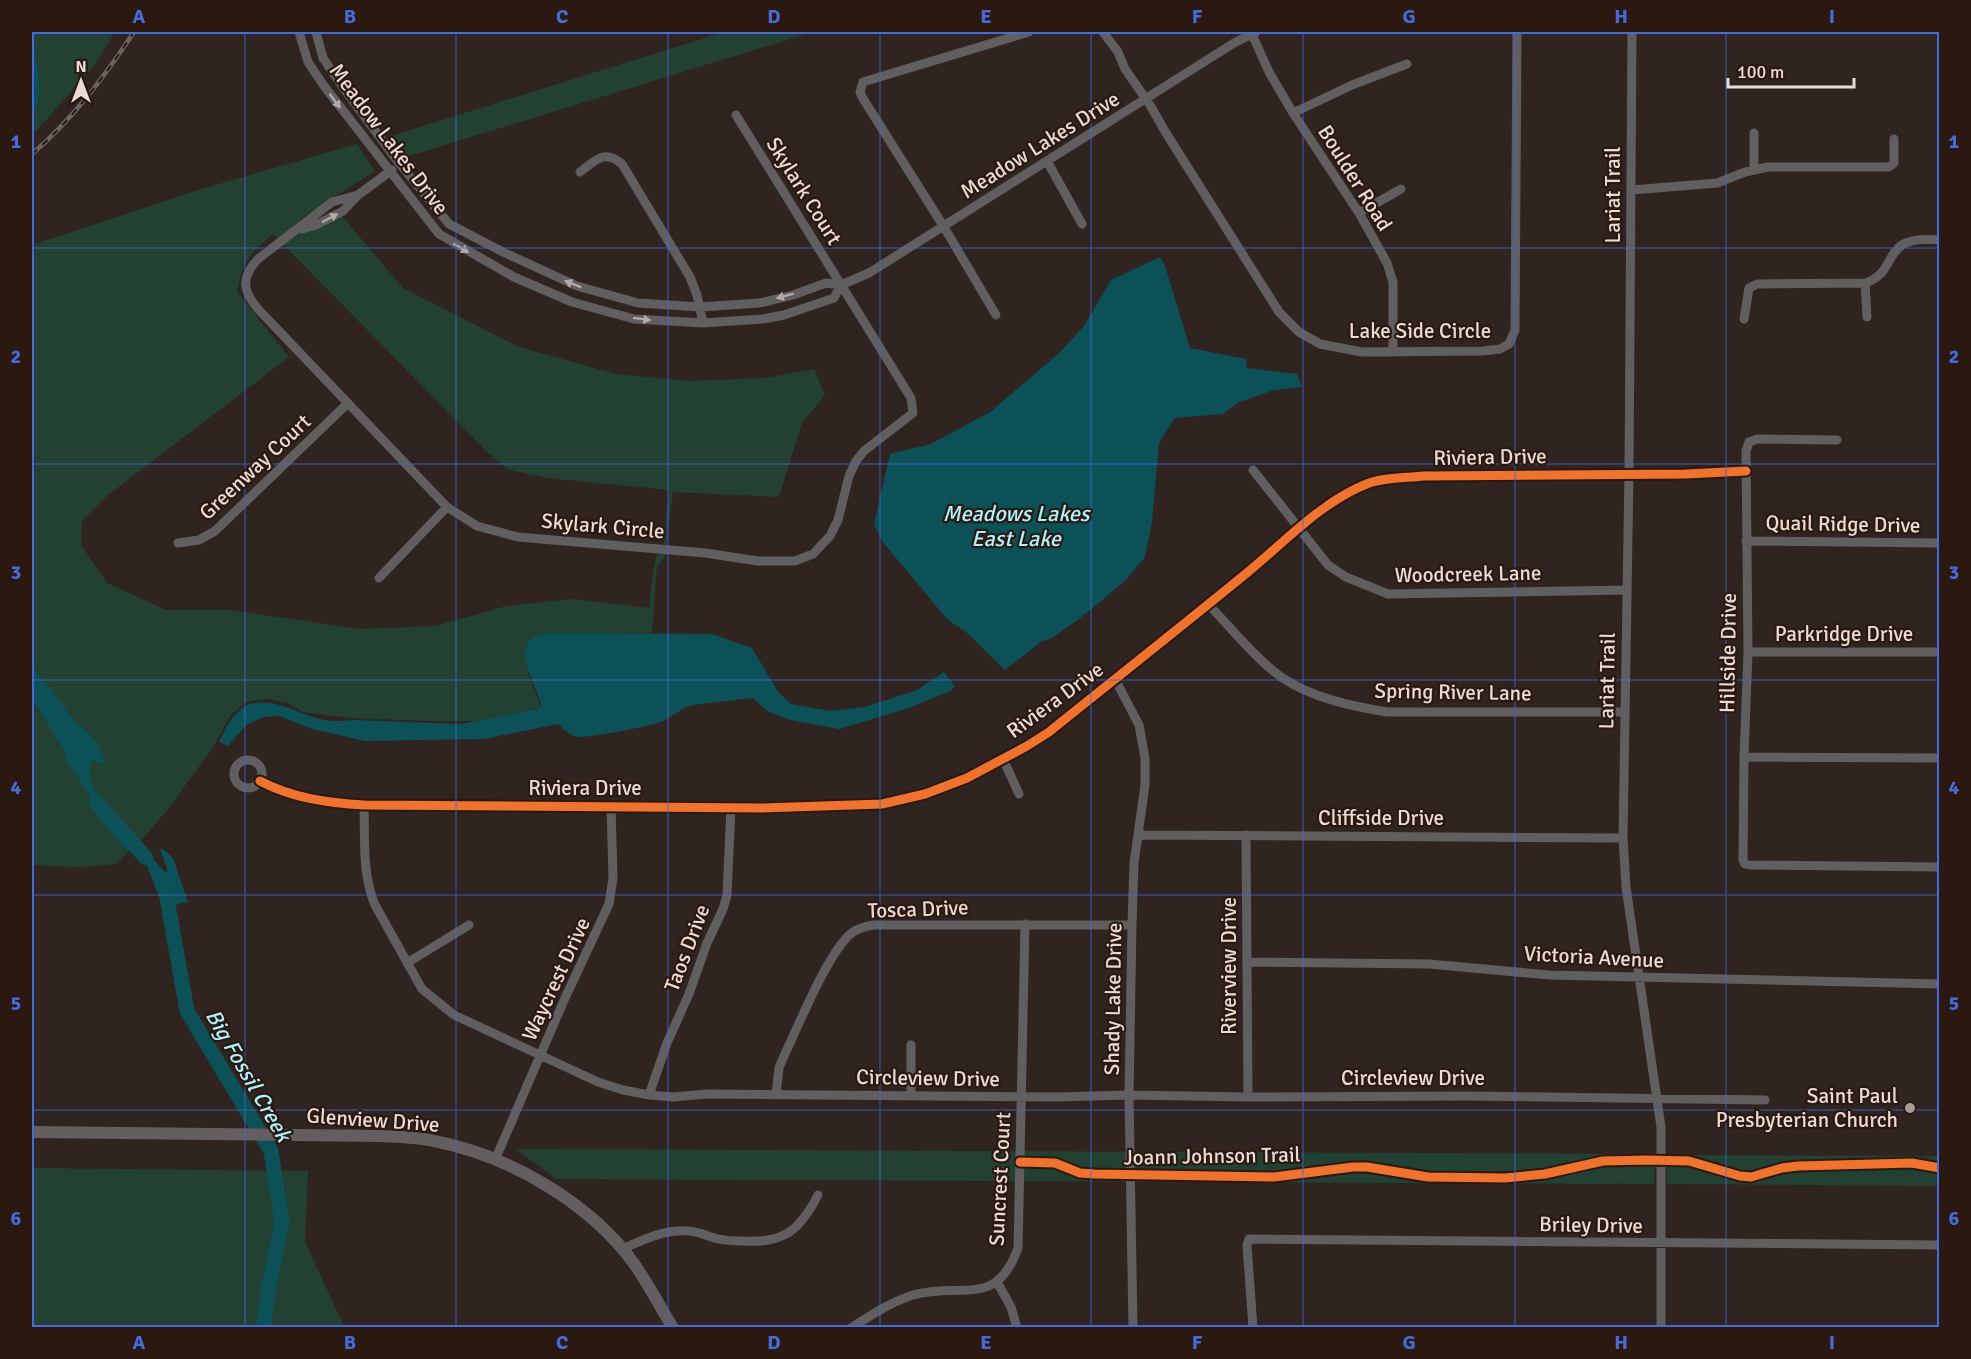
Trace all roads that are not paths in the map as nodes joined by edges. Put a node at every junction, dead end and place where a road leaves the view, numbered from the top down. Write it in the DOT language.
graph roads {
  1 [pos="299,32"];
  2 [pos="316,32"];
  3 [pos="1029,32"];
  4 [pos="1102,32"];
  5 [pos="1253,32"];
  6 [pos="1517,32"];
  7 [pos="1632,32"];
  8 [pos="1407,64"];
  9 [pos="1146,99"];
  10 [pos="1293,113"];
  11 [pos="736,116"];
  12 [pos="1754,133"];
  13 [pos="1894,139"];
  14 [pos="1047,161"];
  15 [pos="399,163"];
  16 [pos="1754,170"];
  17 [pos="389,172"];
  18 [pos="580,172"];
  19 [pos="1401,189"];
  20 [pos="1632,190"];
  21 [pos="1359,213"];
  22 [pos="1082,224"];
  23 [pos="944,227"];
  24 [pos="1940,240"];
  25 [pos="1865,283"];
  26 [pos="841,285"];
  27 [pos="700,307"];
  28 [pos="996,315"];
  29 [pos="1867,317"];
  30 [pos="1744,319"];
  31 [pos="703,323"];
  32 [pos="1394,352"];
  33 [pos="348,403"];
  34 [pos="1837,440"];
  35 [pos="1253,470"];
  36 [pos="1746,471"];
  37 [pos="1629,474"];
  38 [pos="447,507"];
  39 [pos="1299,528"];
  40 [pos="1746,541"];
  41 [pos="178,543"];
  42 [pos="1940,543"];
  43 [pos="379,578"];
  44 [pos="1627,590"];
  45 [pos="1208,604"];
  46 [pos="1748,652"];
  47 [pos="1940,652"];
  48 [pos="1115,679"];
  49 [pos="1625,712"];
  50 [pos="1744,757"];
  51 [pos="1940,758"];
  52 [pos="1003,759"];
  53 [pos="260,781"];
  54 [pos="1019,794"];
  55 [pos="364,805"];
  56 [pos="611,806"];
  57 [pos="731,807"];
  58 [pos="1138,835"];
  59 [pos="1246,835"];
  60 [pos="1623,838"];
  61 [pos="1940,867"];
  62 [pos="1025,924"];
  63 [pos="469,925"];
  64 [pos="1132,925"];
  65 [pos="1247,962"];
  66 [pos="407,963"];
  67 [pos="1639,979"];
  68 [pos="1940,984"];
  69 [pos="911,1045"];
  70 [pos="540,1055"];
  71 [pos="776,1094"];
  72 [pos="650,1095"];
  73 [pos="911,1095"];
  74 [pos="1129,1095"];
  75 [pos="1021,1097"];
  76 [pos="1248,1097"];
  77 [pos="1656,1099"];
  78 [pos="1765,1100"];
  79 [pos="32,1132"];
  80 [pos="495,1160"];
  81 [pos="818,1195"];
  82 [pos="1662,1244"];
  83 [pos="1940,1245"];
  84 [pos="622,1249"];
  85 [pos="997,1282"];
  86 [pos="673,1328"];
  87 [pos="851,1328"];
  88 [pos="1017,1328"];
  89 [pos="1133,1328"];
  90 [pos="1253,1328"];
  91 [pos="1661,1328"];
  1 -- 17 [label="street, Meadow Lakes Drive, one-way"];
  2 -- 15 [label="street, Meadow Lakes Drive"];
  3 -- 23 [label="street"];
  4 -- 9 [label="street, Lake Side Circle"];
  5 -- 9 [label="street, Meadow Lakes Drive"];
  5 -- 10 [label="street, Boulder Road"];
  6 -- 32 [label="street, Lake Side Circle"];
  7 -- 20 [label="street, Lariat Trail"];
  8 -- 10 [label="street"];
  9 -- 14 [label="street, Meadow Lakes Drive"];
  9 -- 32 [label="street, Lake Side Circle"];
  10 -- 21 [label="street, Boulder Road"];
  11 -- 26 [label="street, Skylark Court"];
  12 -- 16 [label="street"];
  13 -- 16 [label="street"];
  14 -- 22 [label="street"];
  14 -- 23 [label="street, Meadow Lakes Drive"];
  15 -- 17 [label="street, Skylark Circle"];
  27 -- 15 [label="street, Meadow Lakes Drive, one-way"];
  16 -- 20 [label="street"];
  17 -- 31 [label="street, Meadow Lakes Drive, one-way"];
  17 -- 33 [label="street, Skylark Circle"];
  18 -- 27 [label="street"];
  19 -- 21 [label="street"];
  20 -- 37 [label="street, Lariat Trail"];
  21 -- 32 [label="street, Boulder Road"];
  23 -- 26 [label="street, Meadow Lakes Drive"];
  23 -- 28 [label="street"];
  24 -- 25 [label="street"];
  25 -- 29 [label="street"];
  25 -- 30 [label="street"];
  26 -- 27 [label="street, Meadow Lakes Drive, one-way"];
  26 -- 31 [label="street, Meadow Lakes Drive"];
  26 -- 38 [label="street, Skylark Circle"];
  27 -- 31 [label="street"];
  33 -- 38 [label="street, Skylark Circle"];
  33 -- 41 [label="street, Greenway Court"];
  34 -- 36 [label="street, Hillside Drive"];
  35 -- 39 [label="street, Woodcreek Lane"];
  36 -- 37 [label="street, Riviera Drive"];
  36 -- 40 [label="street, Hillside Drive"];
  37 -- 39 [label="street, Riviera Drive"];
  37 -- 44 [label="street, Lariat Trail"];
  38 -- 43 [label="street"];
  39 -- 44 [label="street, Woodcreek Lane"];
  39 -- 45 [label="street, Riviera Drive"];
  40 -- 42 [label="street, Quail Ridge Drive"];
  40 -- 46 [label="street, Hillside Drive"];
  44 -- 49 [label="street, Lariat Trail"];
  45 -- 48 [label="street, Riviera Drive"];
  45 -- 49 [label="street, Spring River Lane"];
  46 -- 47 [label="street, Parkridge Drive"];
  46 -- 50 [label="street, Hillside Drive"];
  48 -- 52 [label="street, Riviera Drive"];
  48 -- 58 [label="street, Shady Lake Drive"];
  49 -- 60 [label="street, Lariat Trail"];
  50 -- 51 [label="street"];
  50 -- 61 [label="street, Hillside Drive"];
  52 -- 54 [label="street"];
  52 -- 57 [label="street, Riviera Drive"];
  53 -- 55 [label="street, Riviera Drive"];
  55 -- 56 [label="street, Riviera Drive"];
  55 -- 66 [label="street, Circleview Drive"];
  56 -- 57 [label="street, Riviera Drive"];
  56 -- 70 [label="street, Waycrest Drive"];
  57 -- 72 [label="street, Taos Drive"];
  58 -- 59 [label="street, Cliffside Drive"];
  58 -- 64 [label="street, Shady Lake Drive"];
  59 -- 60 [label="street, Cliffside Drive"];
  59 -- 65 [label="street, Riverview Drive"];
  60 -- 67 [label="street, Lariat Trail"];
  62 -- 64 [label="street, Tosca Drive"];
  62 -- 71 [label="street, Tosca Drive"];
  62 -- 75 [label="street, Suncrest Court"];
  63 -- 66 [label="street"];
  64 -- 74 [label="street, Shady Lake Drive"];
  65 -- 67 [label="street, Victoria Avenue"];
  65 -- 76 [label="street, Riverview Drive"];
  66 -- 70 [label="street, Circleview Drive"];
  67 -- 68 [label="street, Victoria Avenue"];
  67 -- 77 [label="street, Lariat Trail"];
  69 -- 73 [label="street"];
  70 -- 72 [label="street, Circleview Drive"];
  70 -- 80 [label="street, Waycrest Drive"];
  71 -- 72 [label="street, Circleview Drive"];
  71 -- 73 [label="street, Circleview Drive"];
  73 -- 75 [label="street, Circleview Drive"];
  74 -- 75 [label="street, Circleview Drive"];
  74 -- 76 [label="street, Circleview Drive"];
  74 -- 89 [label="street, Shady Lake Drive"];
  75 -- 85 [label="street, Suncrest Court"];
  76 -- 77 [label="street, Circleview Drive"];
  77 -- 78 [label="street, Circleview Drive"];
  77 -- 82 [label="street, Lariat Trail"];
  79 -- 80 [label="main road, Glenview Drive"];
  80 -- 84 [label="main road, Glenview Drive"];
  81 -- 84 [label="street"];
  82 -- 83 [label="street, Briley Drive"];
  82 -- 90 [label="street, Briley Drive"];
  82 -- 91 [label="street, Lariat Trail"];
  84 -- 86 [label="main road, Glenview Drive"];
  85 -- 87 [label="street"];
  85 -- 88 [label="street"];
}
